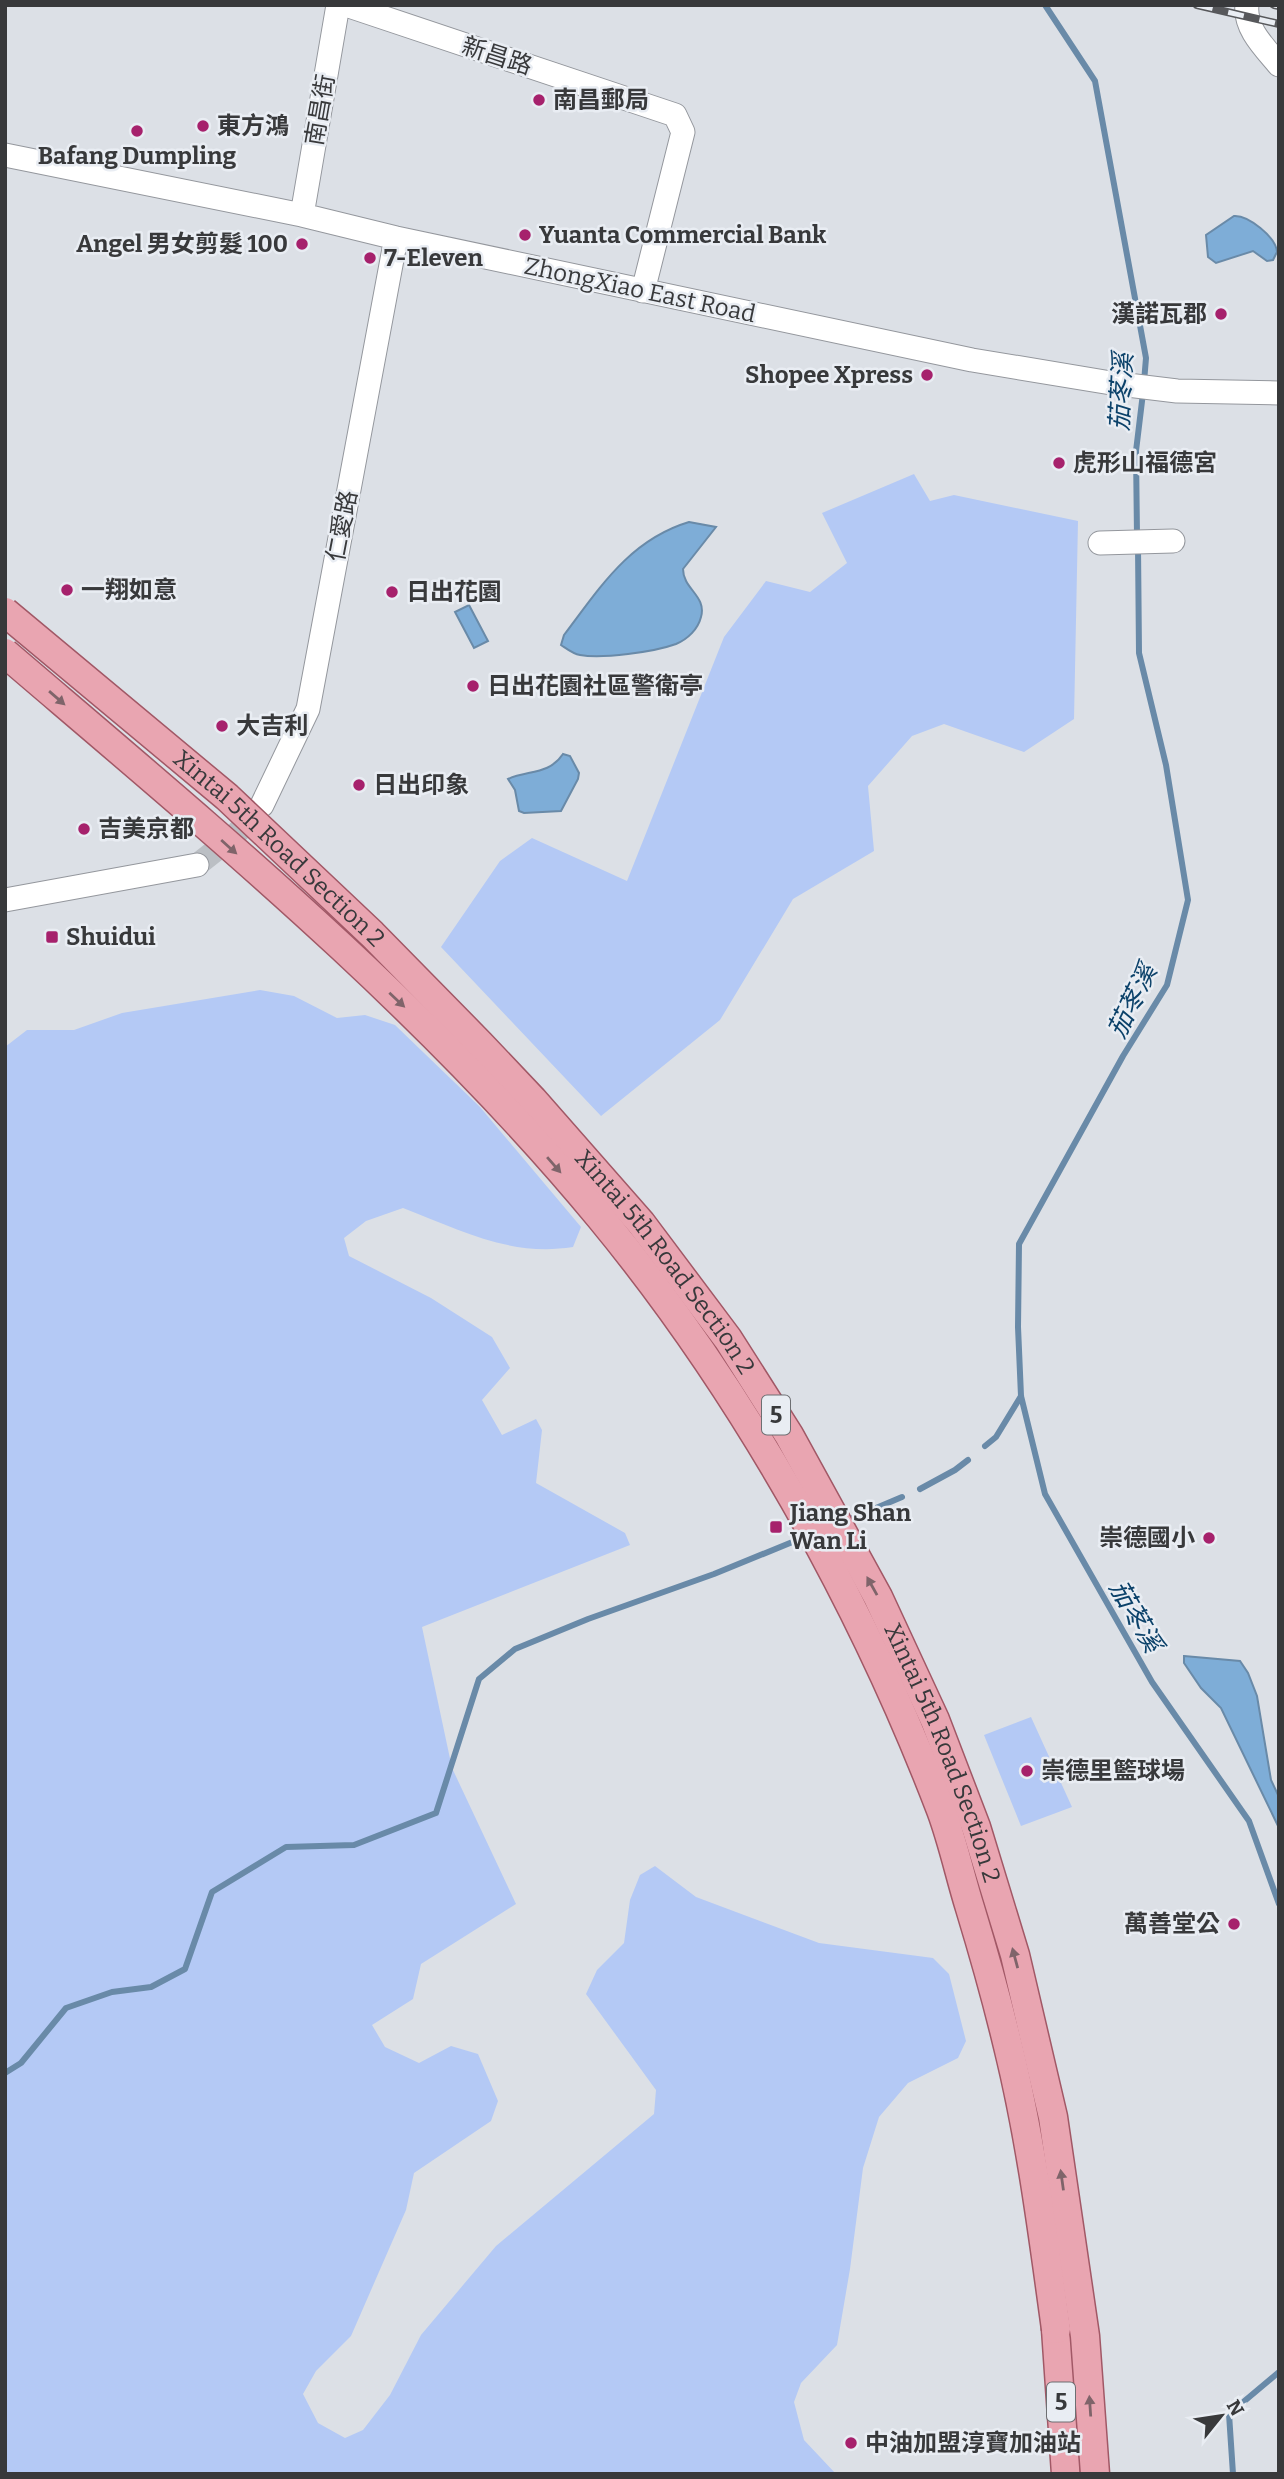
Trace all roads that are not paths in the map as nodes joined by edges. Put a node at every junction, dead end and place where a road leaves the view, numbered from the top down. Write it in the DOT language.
graph roads {
  1 [pos="338,5"];
  2 [pos="346,5"];
  3 [pos="1247,5"];
  4 [pos="1279,65"];
  5 [pos="5,155"];
  6 [pos="302,215"];
  7 [pos="396,237"];
  8 [pos="643,290"];
  9 [pos="1279,393"];
  10 [pos="1173,541"];
  11 [pos="1100,543"];
  12 [pos="5,612"];
  13 [pos="5,653"];
  14 [pos="262,805"];
  15 [pos="197,865"];
  16 [pos="5,900"];
  17 [pos="1066,2474"];
  18 [pos="1095,2474"];
  1 -- 6 [label="street, 南昌街"];
  2 -- 8 [label="street, 新昌路"];
  3 -- 4 [label="street"];
  5 -- 6 [label="street, ZhongXiao East Road"];
  6 -- 7 [label="street, ZhongXiao East Road"];
  7 -- 8 [label="street, ZhongXiao East Road"];
  7 -- 14 [label="street, 仁愛路"];
  8 -- 9 [label="street, ZhongXiao East Road"];
  10 -- 11 [label="street"];
  18 -- 12 [label="main road, Xintai 5th Road Section 2 / 5, one-way, bridge"];
  13 -- 17 [label="main road, Xintai 5th Road Section 2 / 5, one-way, bridge"];
  15 -- 16 [label="street"];
}
